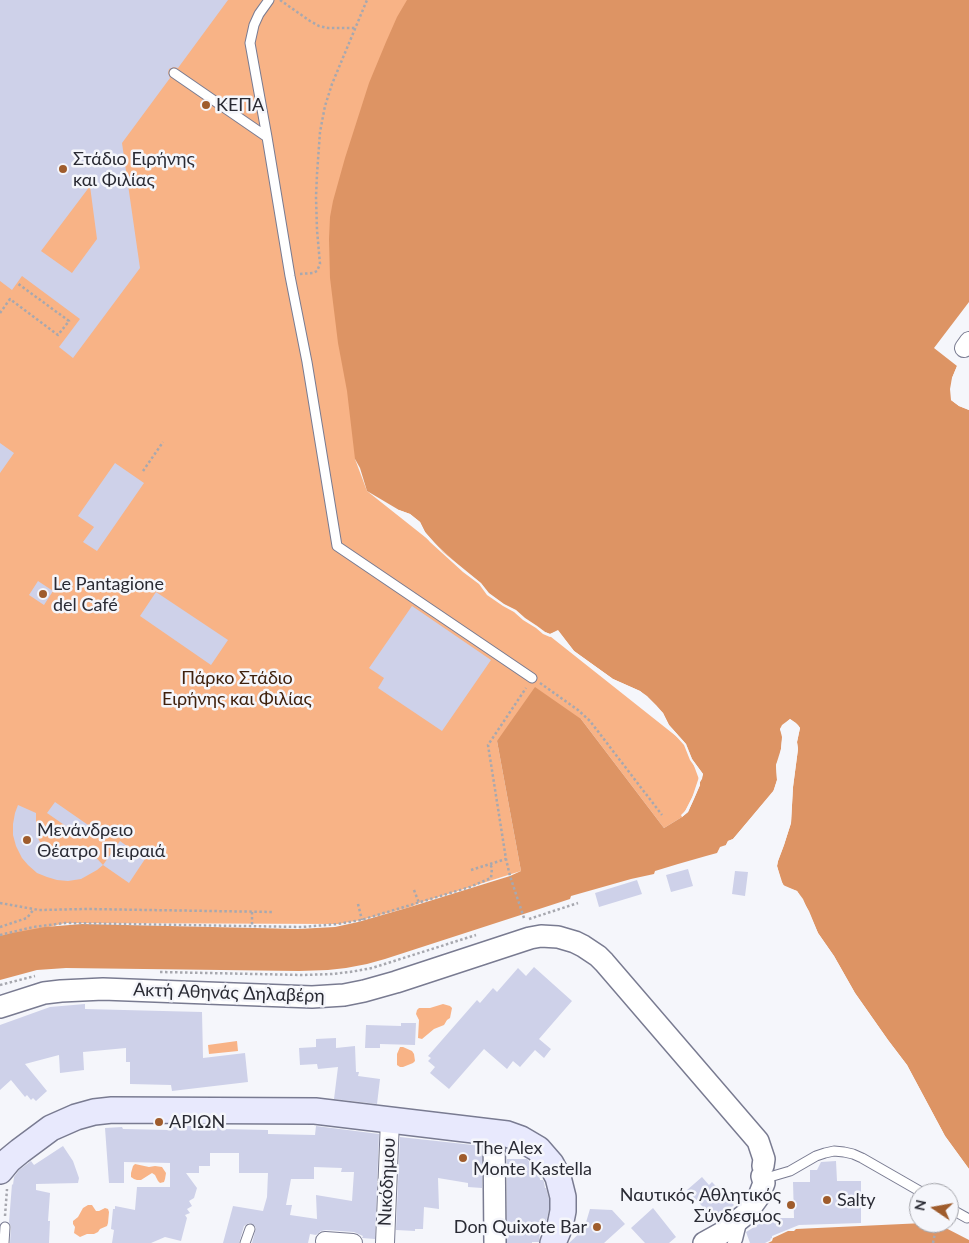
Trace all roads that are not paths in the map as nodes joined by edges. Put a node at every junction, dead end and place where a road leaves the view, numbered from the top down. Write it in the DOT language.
graph roads {
  1 [pos="269,0"];
  2 [pos="174,73"];
  3 [pos="267,137"];
  4 [pos="532,678"];
  5 [pos="0,1007"];
  6 [pos="390,1120"];
  7 [pos="494,1132"];
  8 [pos="770,1169"];
  9 [pos="4,1180"];
  10 [pos="909,1185"];
  11 [pos="959,1214"];
  12 [pos="741,1218"];
  13 [pos="967,1218"];
  14 [pos="5,1226"];
  15 [pos="250,1228"];
  16 [pos="325,1241"];
  17 [pos="4,1243"];
  18 [pos="245,1243"];
  19 [pos="353,1243"];
  20 [pos="385,1243"];
  21 [pos="495,1243"];
  22 [pos="553,1243"];
  23 [pos="704,1243"];
  24 [pos="734,1243"];
  1 -- 3 [label="lane"];
  2 -- 3 [label="lane"];
  3 -- 4 [label="lane"];
  5 -- 8 [label="street, Ακτή Αθηνάς Δηλαβέρη"];
  6 -- 7 [label="main road"];
  6 -- 9 [label="main road"];
  6 -- 20 [label="street, Νικόδημου"];
  7 -- 21 [label="street"];
  7 -- 22 [label="main road"];
  8 -- 10 [label="lane"];
  8 -- 12 [label="street"];
  11 -- 13 [label="lane"];
  12 -- 23 [label="street"];
  12 -- 24 [label="street"];
  14 -- 17 [label="lane"];
  15 -- 18 [label="lane"];
  16 -- 19 [label="street"];
}
